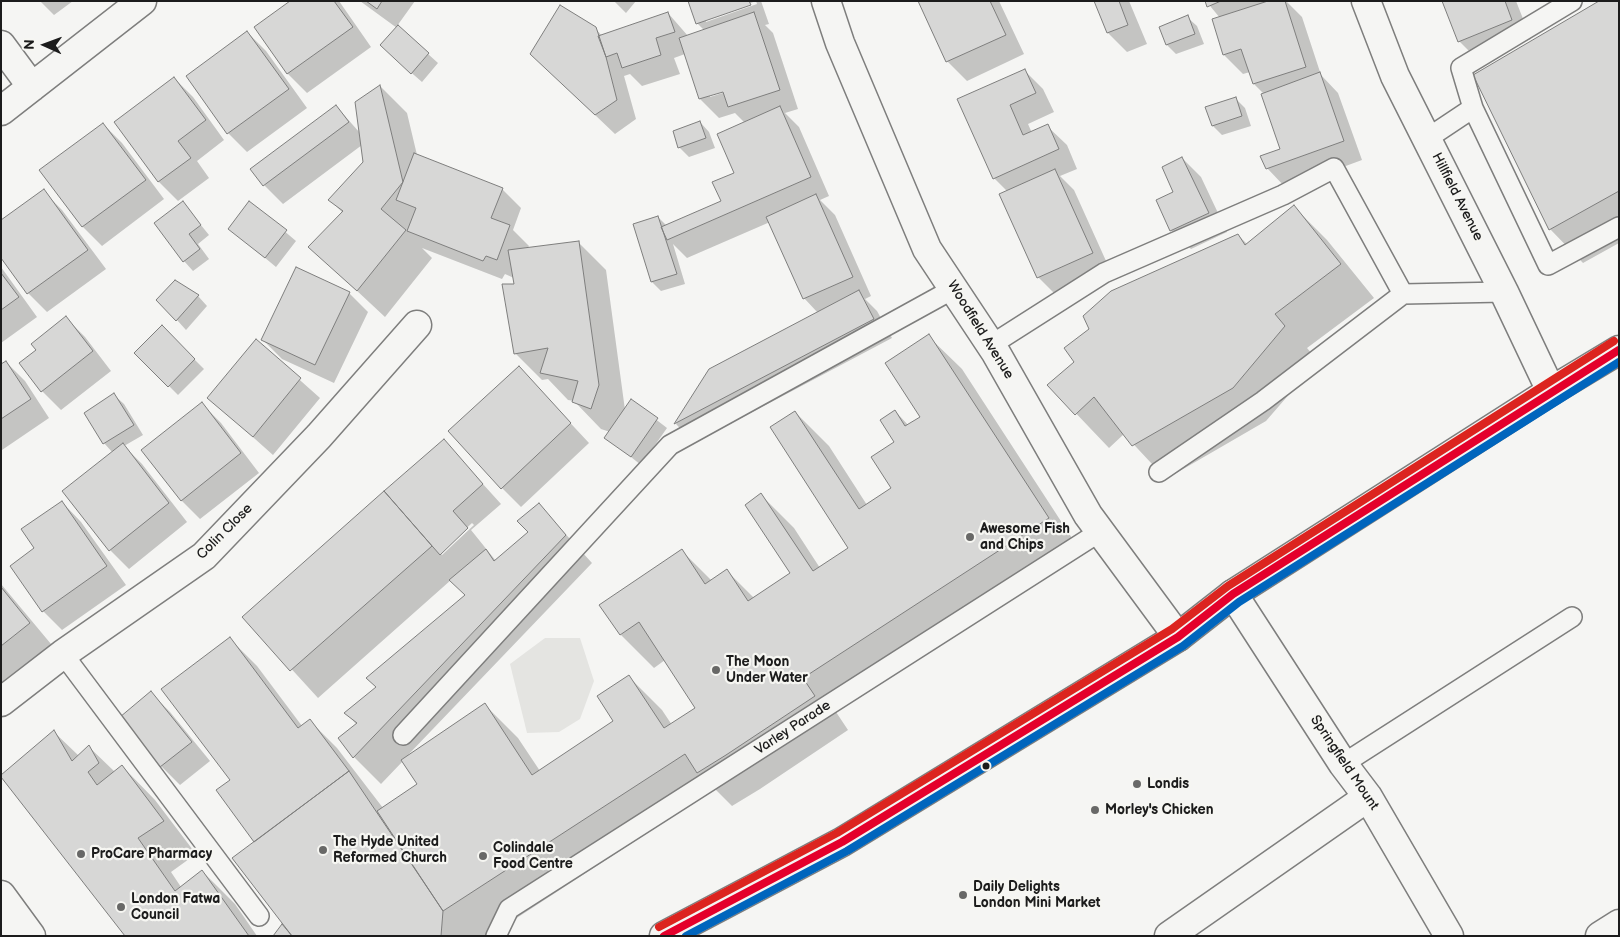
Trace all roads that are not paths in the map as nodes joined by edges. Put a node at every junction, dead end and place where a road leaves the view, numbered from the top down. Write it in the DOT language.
graph roads {
  1 [pos="142,1"];
  2 [pos="826,1"];
  3 [pos="1366,1"];
  4 [pos="1572,1"];
  5 [pos="1,45"];
  6 [pos="32,87"];
  7 [pos="1473,108"];
  8 [pos="1,111"];
  9 [pos="1428,138"];
  10 [pos="1619,227"];
  11 [pos="954,288"];
  12 [pos="1504,292"];
  13 [pos="1403,294"];
  14 [pos="417,325"];
  15 [pos="991,345"];
  16 [pos="1619,350"];
  17 [pos="1551,391"];
  18 [pos="1159,472"];
  19 [pos="1101,531"];
  20 [pos="1233,594"];
  21 [pos="1572,617"];
  22 [pos="1178,637"];
  23 [pos="63,654"];
  24 [pos="1,702"];
  25 [pos="403,735"];
  26 [pos="1343,764"];
  27 [pos="1368,797"];
  28 [pos="1,895"];
  29 [pos="259,916"];
  30 [pos="1619,924"];
  31 [pos="17,929"];
  32 [pos="496,936"];
  33 [pos="664,936"];
  34 [pos="1169,936"];
  35 [pos="1448,936"];
  36 [pos="1600,936"];
  1 -- 6 [label="street"];
  2 -- 11 [label="street, Woodfield Avenue"];
  3 -- 9 [label="street, Hillfield Avenue"];
  4 -- 7 [label="lane"];
  5 -- 6 [label="street"];
  6 -- 8 [label="street"];
  7 -- 9 [label="lane"];
  7 -- 10 [label="lane"];
  9 -- 12 [label="street, Hillfield Avenue"];
  11 -- 15 [label="street, Woodfield Avenue"];
  11 -- 25 [label="lane"];
  12 -- 13 [label="lane"];
  12 -- 17 [label="street, Hillfield Avenue"];
  13 -- 15 [label="lane"];
  13 -- 18 [label="lane"];
  14 -- 23 [label="street, Colin Close"];
  15 -- 19 [label="street, Woodfield Avenue"];
  16 -- 17 [label="street"];
  17 -- 20 [label="street"];
  19 -- 22 [label="street, Woodfield Avenue"];
  19 -- 32 [label="lane, Varley Parade"];
  20 -- 22 [label="street"];
  20 -- 26 [label="street, Springfield Mount"];
  21 -- 26 [label="lane"];
  22 -- 33 [label="street"];
  23 -- 24 [label="street, Colin Close"];
  23 -- 29 [label="lane"];
  26 -- 27 [label="street, Springfield Mount"];
  27 -- 34 [label="street"];
  27 -- 35 [label="street, Springfield Mount"];
  28 -- 31 [label="street"];
  30 -- 36 [label="street"];
}
